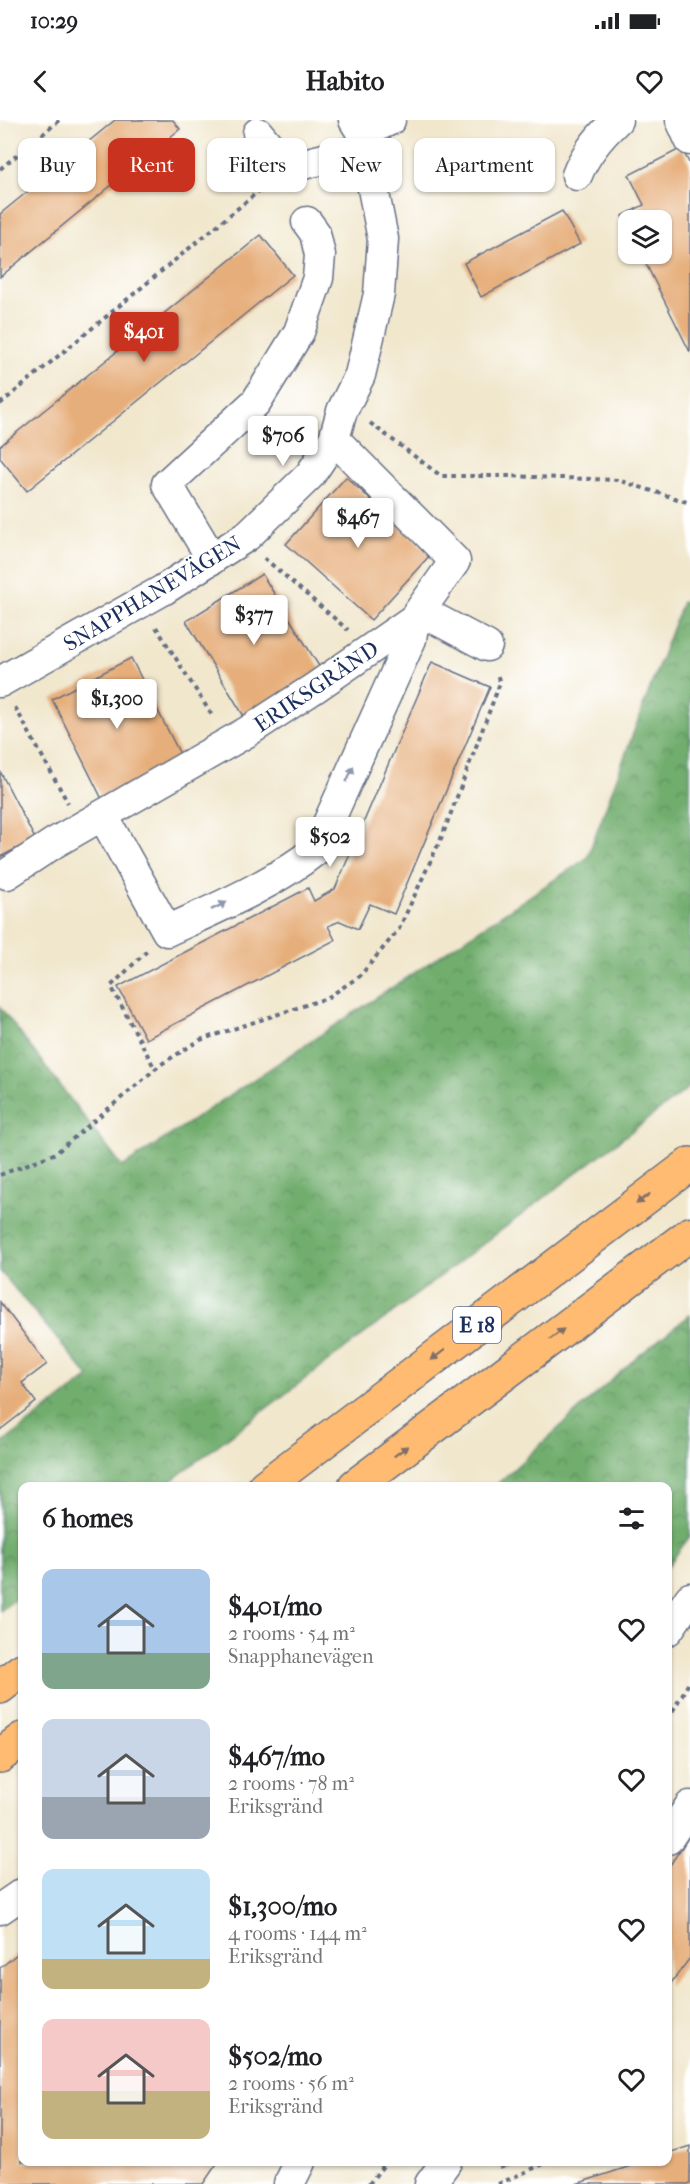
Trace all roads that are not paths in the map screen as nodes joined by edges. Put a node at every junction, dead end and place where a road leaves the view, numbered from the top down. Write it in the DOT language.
graph roads {
  1 [pos="390,120"];
  2 [pos="617,120"];
  3 [pos="681,120"];
  4 [pos="258,133"];
  5 [pos="360,134"];
  6 [pos="690,140"];
  7 [pos="577,175"];
  8 [pos="307,222"];
  9 [pos="334,439"];
  10 [pos="212,559"];
  11 [pos="414,619"];
  12 [pos="487,646"];
  13 [pos="6,693"];
  14 [pos="92,822"];
  15 [pos="7,874"];
  16 [pos="690,1164"];
  17 [pos="690,1234"];
  18 [pos="270,1482"];
  19 [pos="360,1482"];
  20 [pos="690,1598"];
  21 [pos="672,1624"];
  22 [pos="18,1673"];
  23 [pos="0,1687"];
  24 [pos="18,1742"];
  25 [pos="0,1756"];
  26 [pos="690,1806"];
  27 [pos="672,1833"];
  28 [pos="18,1897"];
  29 [pos="0,1909"];
  30 [pos="298,2166"];
  31 [pos="443,2166"];
  32 [pos="289,2184"];
  33 [pos="430,2184"];
  1 -- 5 [label="street"];
  2 -- 7 [label="street"];
  3 -- 6 [label="street"];
  4 -- 5 [label="street"];
  5 -- 9 [label="street, SNAPPHANEVÄGEN"];
  8 -- 10 [label="street"];
  9 -- 10 [label="street, SNAPPHANEVÄGEN"];
  9 -- 11 [label="street, ERIKSGRÄND"];
  10 -- 13 [label="street, SNAPPHANEVÄGEN"];
  11 -- 12 [label="street"];
  11 -- 14 [label="street, ERIKSGRÄND"];
  14 -- 11 [label="street, one-way"];
  14 -- 15 [label="street, ERIKSGRÄND"];
  16 -- 18 [label="highway, E 18, one-way"];
  19 -- 17 [label="highway, E 18, one-way"];
  20 -- 21 [label="street"];
  22 -- 23 [label="highway"];
  24 -- 25 [label="highway"];
  26 -- 27 [label="street"];
  28 -- 29 [label="street"];
  30 -- 32 [label="street"];
  31 -- 33 [label="street"];
}
